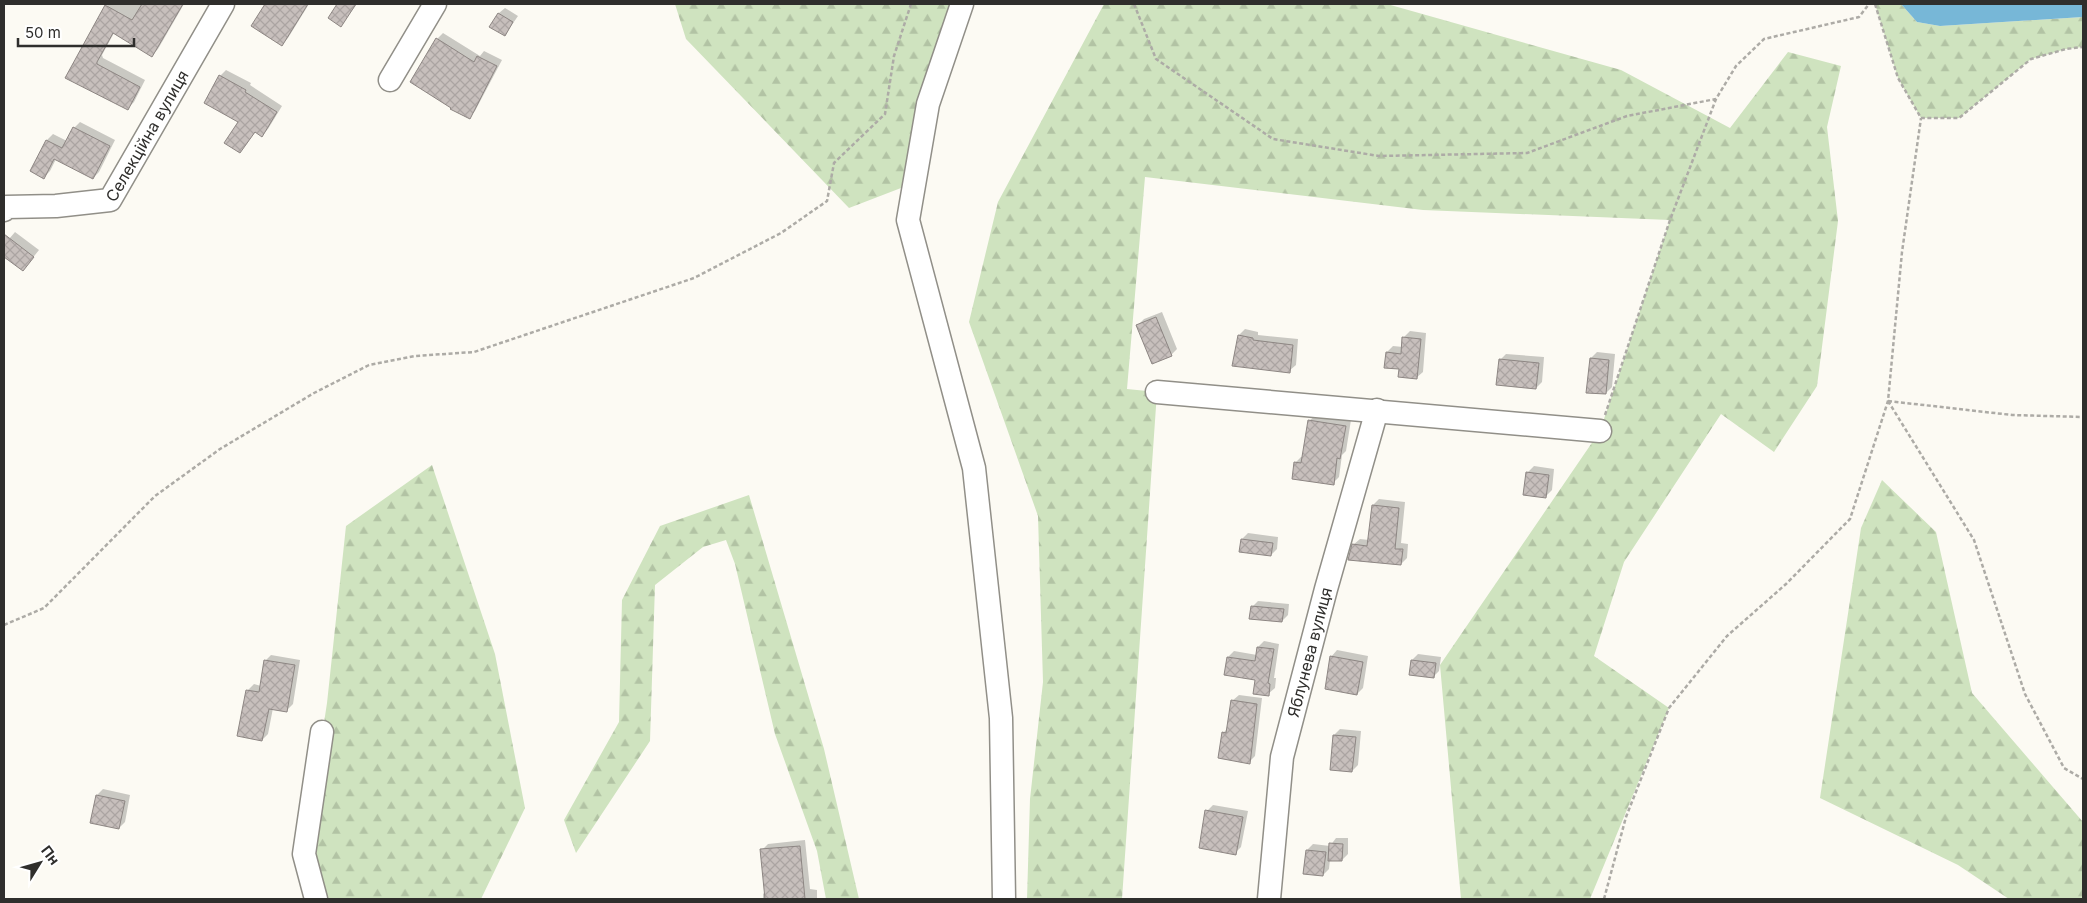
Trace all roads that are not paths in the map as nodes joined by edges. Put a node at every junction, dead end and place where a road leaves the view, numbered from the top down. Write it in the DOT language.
graph roads {
  1 [pos="223,4"];
  2 [pos="435,4"];
  3 [pos="962,4"];
  4 [pos="390,80"];
  5 [pos="4,210"];
  6 [pos="1157,392"];
  7 [pos="1377,410"];
  8 [pos="1600,431"];
  9 [pos="322,732"];
  10 [pos="316,899"];
  11 [pos="1004,899"];
  12 [pos="1270,899"];
  1 -- 5 [label="street, Селекційна вулиця"];
  2 -- 4 [label="street"];
  3 -- 11 [label="street"];
  6 -- 7 [label="street"];
  7 -- 8 [label="street"];
  7 -- 12 [label="street, Яблунева вулиця"];
  9 -- 10 [label="street"];
}
